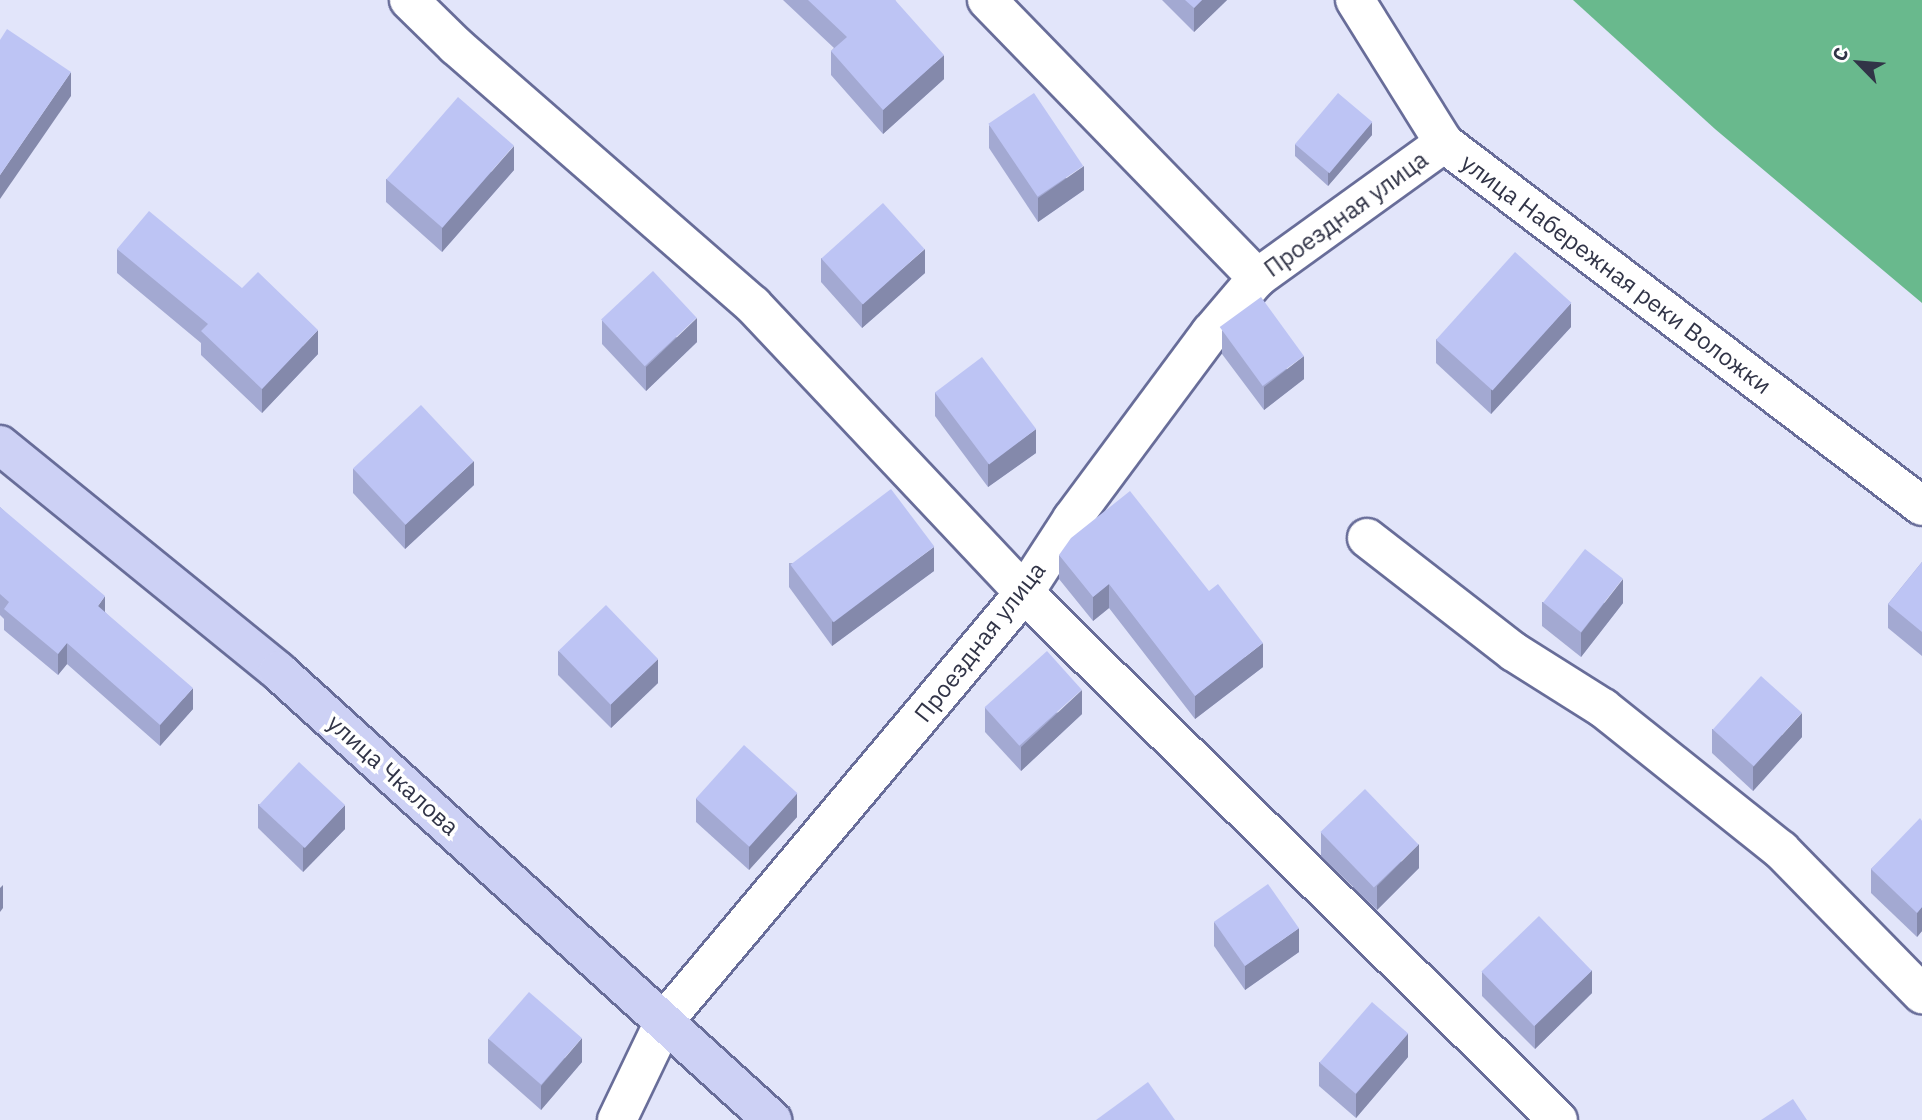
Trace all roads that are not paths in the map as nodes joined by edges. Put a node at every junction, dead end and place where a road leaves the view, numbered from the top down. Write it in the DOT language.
graph roads {
  1 [pos="410,0"];
  2 [pos="987,0"];
  3 [pos="1355,0"];
  4 [pos="1444,143"];
  5 [pos="1257,278"];
  6 [pos="0,445"];
  7 [pos="1922,506"];
  8 [pos="1367,538"];
  9 [pos="1024,593"];
  10 [pos="1922,994"];
  11 [pos="665,1020"];
  12 [pos="617,1120"];
  13 [pos="772,1120"];
  14 [pos="1558,1120"];
  1 -- 9 [label="street"];
  2 -- 5 [label="street"];
  3 -- 4 [label="street, улица Набережная реки Воложки"];
  4 -- 5 [label="street, Проездная улица"];
  4 -- 7 [label="street, улица Набережная реки Воложки"];
  5 -- 9 [label="street, Проездная улица"];
  6 -- 11 [label="main road, улица Чкалова"];
  8 -- 10 [label="street"];
  9 -- 11 [label="street, Проездная улица"];
  9 -- 14 [label="street"];
  11 -- 12 [label="street, Проездная улица"];
  11 -- 13 [label="main road, улица Чкалова"];
}
